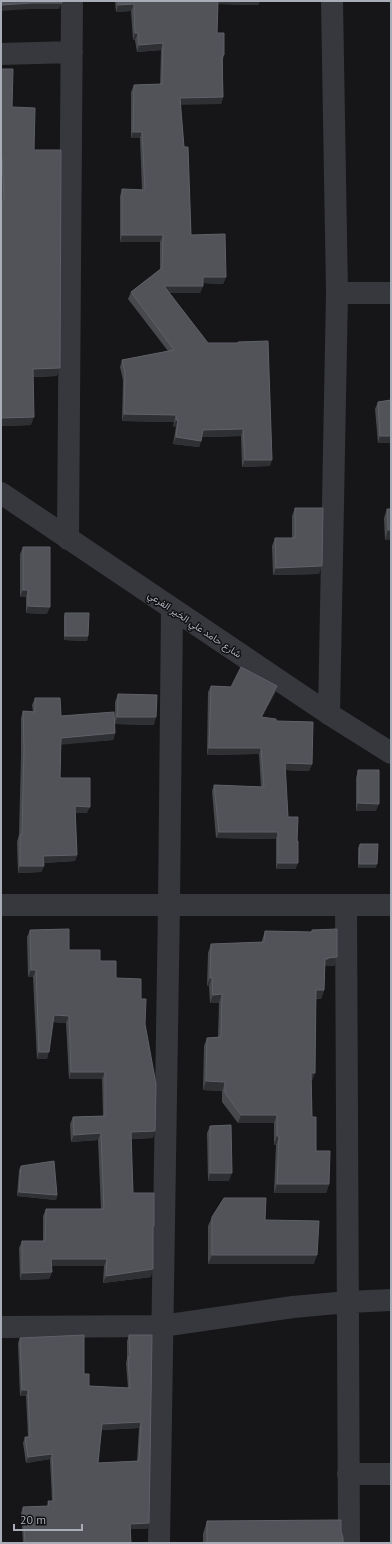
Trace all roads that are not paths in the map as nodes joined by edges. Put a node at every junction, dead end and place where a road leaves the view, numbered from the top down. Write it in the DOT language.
graph roads {
  1 [pos="72,1"];
  2 [pos="332,1"];
  3 [pos="72,52"];
  4 [pos="1,54"];
  5 [pos="337,293"];
  6 [pos="391,293"];
  7 [pos="1,493"];
  8 [pos="68,539"];
  9 [pos="172,608"];
  10 [pos="329,714"];
  11 [pos="391,753"];
  12 [pos="1,905"];
  13 [pos="169,905"];
  14 [pos="346,905"];
  15 [pos="391,905"];
  16 [pos="391,1300"];
  17 [pos="348,1302"];
  18 [pos="162,1326"];
  19 [pos="1,1327"];
  20 [pos="348,1474"];
  21 [pos="391,1474"];
  22 [pos="159,1543"];
  23 [pos="349,1543"];
  1 -- 3 [label="street"];
  2 -- 5 [label="street"];
  3 -- 4 [label="street"];
  3 -- 8 [label="street"];
  5 -- 6 [label="street"];
  5 -- 10 [label="street"];
  7 -- 8 [label="street, شارع حامد علي الخير الفرعي"];
  8 -- 9 [label="street, شارع حامد علي الخير الفرعي"];
  9 -- 10 [label="street, شارع حامد علي الخير الفرعي"];
  9 -- 13 [label="street"];
  10 -- 11 [label="street, شارع حامد علي الخير الفرعي"];
  12 -- 13 [label="street"];
  13 -- 14 [label="street"];
  13 -- 18 [label="street"];
  14 -- 15 [label="street"];
  14 -- 17 [label="street"];
  16 -- 17 [label="street"];
  17 -- 18 [label="street"];
  17 -- 20 [label="street"];
  18 -- 19 [label="street"];
  18 -- 22 [label="street"];
  20 -- 21 [label="street"];
  20 -- 23 [label="street"];
}
